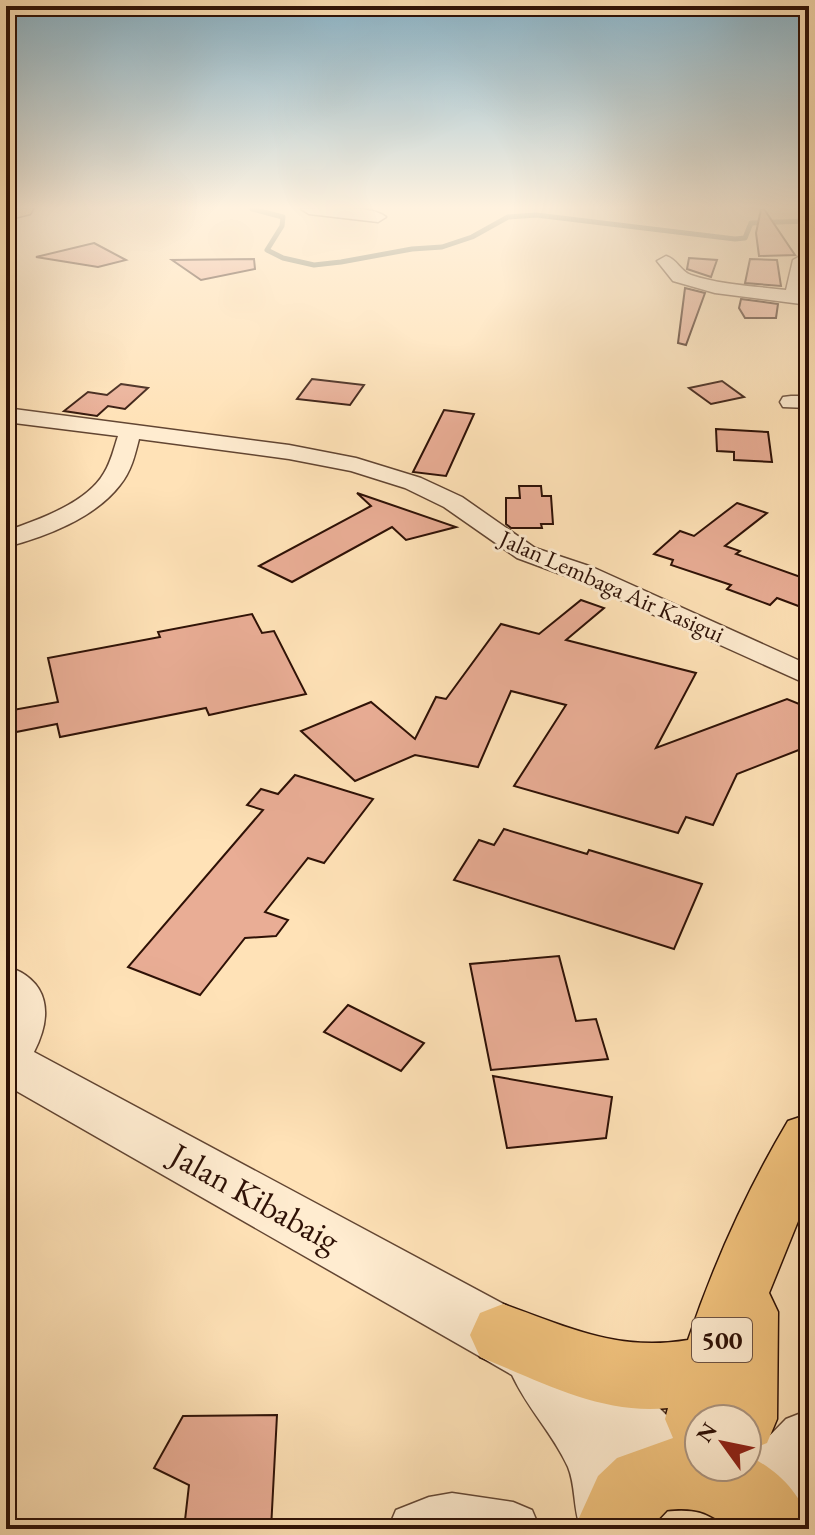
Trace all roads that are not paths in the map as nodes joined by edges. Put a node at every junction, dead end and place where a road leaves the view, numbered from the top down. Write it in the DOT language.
graph roads {
  1 [pos="694,281"];
  2 [pos="802,298"];
  3 [pos="6,415"];
  4 [pos="135,433"];
  5 [pos="6,539"];
  6 [pos="809,676"];
  7 [pos="6,984"];
  8 [pos="6,1058"];
  9 [pos="809,1138"];
  10 [pos="503,1335"];
  11 [pos="687,1403"];
  12 [pos="744,1403"];
  13 [pos="683,1451"];
  14 [pos="683,1471"];
  15 [pos="612,1527"];
  16 [pos="415,1529"];
  17 [pos="513,1529"];
  1 -- 2 [label="street"];
  3 -- 4 [label="street, Jalan Lembaga Air Kasigui"];
  4 -- 5 [label="street"];
  4 -- 6 [label="street, Jalan Lembaga Air Kasigui"];
  7 -- 8 [label="street"];
  8 -- 10 [label="street, Jalan Kibabaig"];
  9 -- 12 [label="main road, 500"];
  10 -- 11 [label="main road"];
  10 -- 13 [label="street, Jalan Kibabaig"];
  10 -- 15 [label="street, Jalan Kibabaig"];
  14 -- 15 [label="main road"];
  16 -- 17 [label="street"];
}
